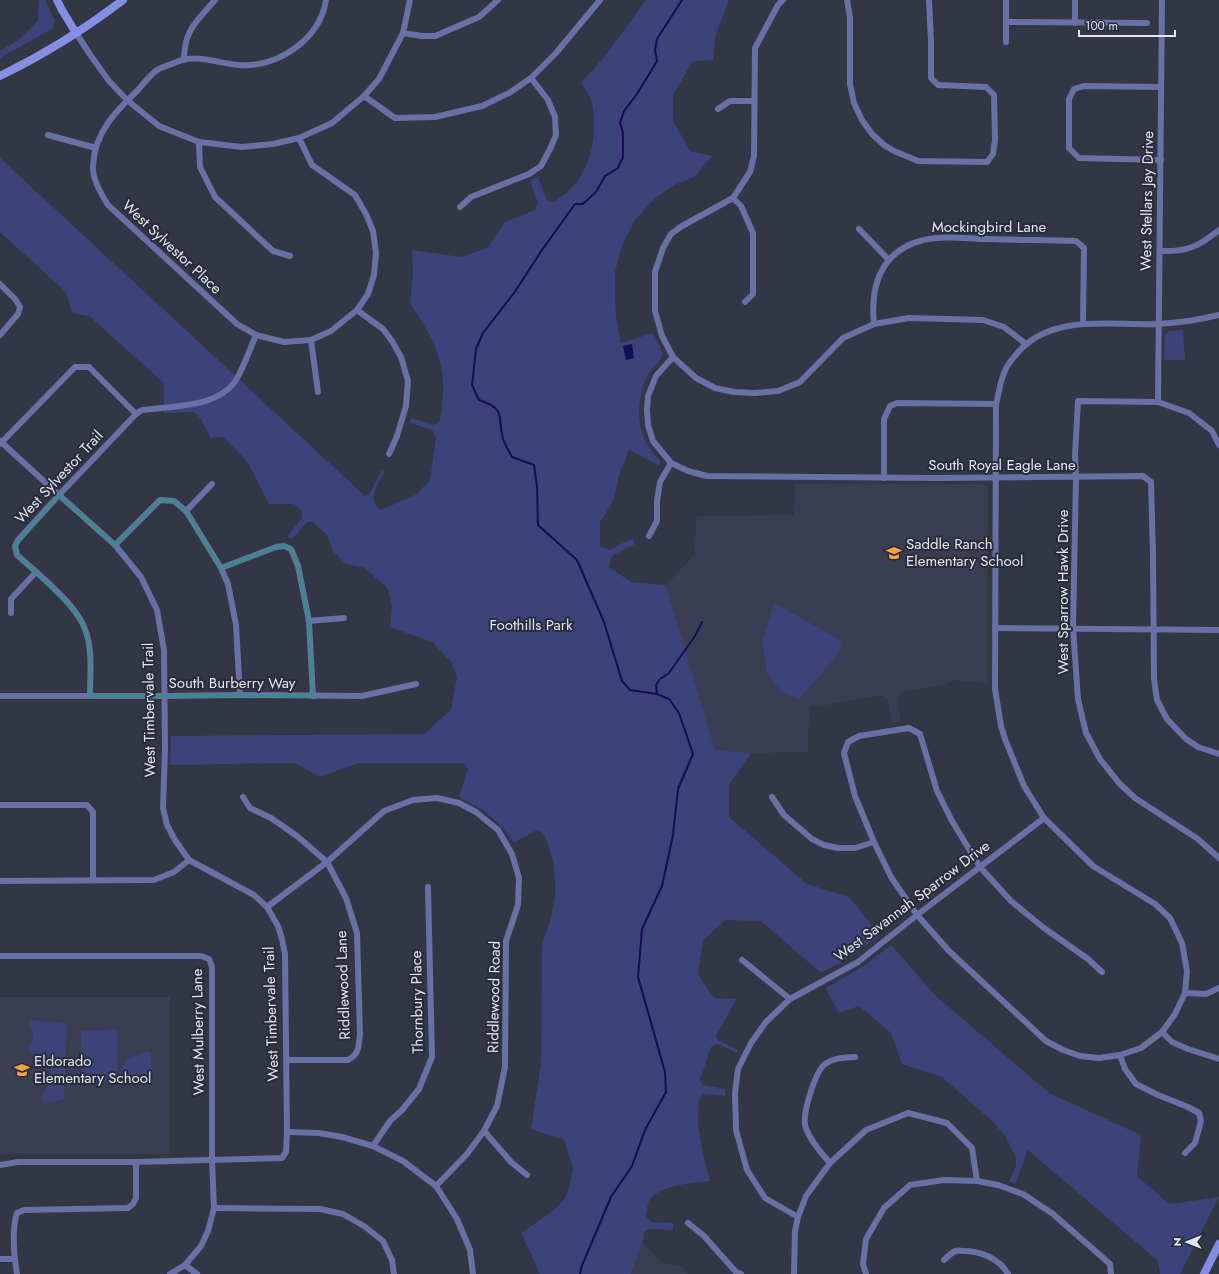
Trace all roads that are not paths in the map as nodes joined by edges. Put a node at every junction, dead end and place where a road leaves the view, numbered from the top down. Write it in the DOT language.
graph roads {
  1 [pos="57,0"];
  2 [pos="123,0"];
  3 [pos="216,0"];
  4 [pos="326,0"];
  5 [pos="410,0"];
  6 [pos="498,0"];
  7 [pos="600,0"];
  8 [pos="783,0"];
  9 [pos="847,0"];
  10 [pos="929,0"];
  11 [pos="1006,0"];
  12 [pos="1075,0"];
  13 [pos="1162,0"];
  14 [pos="1006,22"];
  15 [pos="1075,23"];
  16 [pos="1147,23"];
  17 [pos="76,33"];
  18 [pos="403,33"];
  19 [pos="1006,42"];
  20 [pos="184,60"];
  21 [pos="0,76"];
  22 [pos="531,78"];
  23 [pos="1161,87"];
  24 [pos="364,96"];
  25 [pos="127,100"];
  26 [pos="754,101"];
  27 [pos="718,109"];
  28 [pos="48,135"];
  29 [pos="299,138"];
  30 [pos="199,142"];
  31 [pos="96,148"];
  32 [pos="1161,160"];
  33 [pos="733,198"];
  34 [pos="460,207"];
  35 [pos="859,229"];
  36 [pos="1219,230"];
  37 [pos="1160,252"];
  38 [pos="290,256"];
  39 [pos="888,259"];
  40 [pos="0,284"];
  41 [pos="745,302"];
  42 [pos="357,310"];
  43 [pos="1219,315"];
  44 [pos="874,324"];
  45 [pos="1083,324"];
  46 [pos="1159,324"];
  47 [pos="0,335"];
  48 [pos="256,335"];
  49 [pos="310,340"];
  50 [pos="1026,344"];
  51 [pos="673,357"];
  52 [pos="318,392"];
  53 [pos="1158,402"];
  54 [pos="996,404"];
  55 [pos="136,414"];
  56 [pos="0,442"];
  57 [pos="1219,445"];
  58 [pos="389,454"];
  59 [pos="671,462"];
  60 [pos="1076,477"];
  61 [pos="884,478"];
  62 [pos="995,478"];
  63 [pos="212,484"];
  64 [pos="59,495"];
  65 [pos="186,511"];
  66 [pos="649,536"];
  67 [pos="115,545"];
  68 [pos="221,568"];
  69 [pos="36,572"];
  70 [pos="10,613"];
  71 [pos="344,618"];
  72 [pos="309,621"];
  73 [pos="995,628"];
  74 [pos="1073,628"];
  75 [pos="1154,629"];
  76 [pos="1219,630"];
  77 [pos="416,684"];
  78 [pos="240,694"];
  79 [pos="0,696"];
  80 [pos="90,696"];
  81 [pos="165,696"];
  82 [pos="313,696"];
  83 [pos="1219,754"];
  84 [pos="243,797"];
  85 [pos="772,797"];
  86 [pos="0,805"];
  87 [pos="1044,818"];
  88 [pos="874,842"];
  89 [pos="1219,858"];
  90 [pos="190,860"];
  91 [pos="327,862"];
  92 [pos="980,867"];
  93 [pos="93,880"];
  94 [pos="0,881"];
  95 [pos="428,887"];
  96 [pos="267,907"];
  97 [pos="917,915"];
  98 [pos="0,956"];
  99 [pos="742,960"];
  100 [pos="1102,972"];
  101 [pos="1219,988"];
  102 [pos="1185,993"];
  103 [pos="790,999"];
  104 [pos="1162,1032"];
  105 [pos="1120,1055"];
  106 [pos="855,1057"];
  107 [pos="1219,1059"];
  108 [pos="287,1060"];
  109 [pos="484,1131"];
  110 [pos="287,1132"];
  111 [pos="373,1146"];
  112 [pos="1185,1154"];
  113 [pos="212,1159"];
  114 [pos="136,1162"];
  115 [pos="830,1163"];
  116 [pos="0,1165"];
  117 [pos="528,1175"];
  118 [pos="977,1181"];
  119 [pos="436,1186"];
  120 [pos="214,1208"];
  121 [pos="798,1217"];
  122 [pos="688,1223"];
  123 [pos="1219,1244"];
  124 [pos="0,1259"];
  125 [pos="14,1259"];
  126 [pos="944,1260"];
  127 [pos="185,1265"];
  128 [pos="17,1274"];
  129 [pos="170,1274"];
  130 [pos="197,1274"];
  131 [pos="394,1274"];
  132 [pos="473,1274"];
  133 [pos="741,1274"];
  134 [pos="794,1274"];
  135 [pos="866,1274"];
  136 [pos="1008,1274"];
  137 [pos="1111,1274"];
  138 [pos="1204,1274"];
  1 -- 17 [label="main road"];
  2 -- 17 [label="main road"];
  3 -- 20 [label="street"];
  4 -- 20 [label="street, West Sylvestor Place"];
  5 -- 18 [label="street"];
  6 -- 18 [label="street"];
  7 -- 22 [label="street"];
  8 -- 26 [label="street"];
  9 -- 10 [label="street"];
  11 -- 14 [label="street"];
  12 -- 15 [label="street"];
  13 -- 23 [label="street, West Stellars Jay Drive"];
  14 -- 15 [label="street"];
  14 -- 19 [label="street"];
  15 -- 16 [label="street"];
  17 -- 21 [label="main road"];
  17 -- 25 [label="street"];
  18 -- 24 [label="street"];
  20 -- 25 [label="street, West Sylvestor Place"];
  22 -- 24 [label="street"];
  22 -- 34 [label="street"];
  23 -- 32 [label="street, West Stellars Jay Drive"];
  23 -- 32 [label="street"];
  24 -- 29 [label="street"];
  25 -- 30 [label="street"];
  25 -- 31 [label="street, West Sylvestor Place"];
  26 -- 27 [label="street"];
  26 -- 33 [label="street"];
  28 -- 31 [label="street"];
  29 -- 30 [label="street"];
  29 -- 42 [label="street, West Sylvestor Place"];
  30 -- 38 [label="street"];
  31 -- 48 [label="street, West Sylvestor Place"];
  32 -- 37 [label="street, West Stellars Jay Drive"];
  33 -- 41 [label="street"];
  33 -- 51 [label="street"];
  35 -- 39 [label="street"];
  36 -- 37 [label="street"];
  37 -- 46 [label="street, West Stellars Jay Drive"];
  39 -- 44 [label="street, Mockingbird Lane"];
  39 -- 45 [label="street, Mockingbird Lane"];
  40 -- 47 [label="street"];
  42 -- 49 [label="street, West Sylvestor Place"];
  42 -- 58 [label="street"];
  43 -- 46 [label="street"];
  44 -- 50 [label="street"];
  44 -- 51 [label="street"];
  45 -- 46 [label="street"];
  45 -- 50 [label="street"];
  46 -- 53 [label="street, West Stellars Jay Drive"];
  48 -- 49 [label="street, West Sylvestor Place"];
  48 -- 55 [label="street"];
  49 -- 52 [label="street"];
  50 -- 54 [label="street"];
  51 -- 59 [label="street, South Royal Eagle Lane"];
  53 -- 57 [label="street"];
  53 -- 60 [label="street, West Sparrow Hawk Drive"];
  54 -- 61 [label="street"];
  54 -- 62 [label="street"];
  55 -- 56 [label="street"];
  55 -- 64 [label="street, West Sylvestor Trail"];
  56 -- 64 [label="street, West Timbervale Trail"];
  59 -- 61 [label="street, South Royal Eagle Lane"];
  59 -- 66 [label="street"];
  60 -- 62 [label="street, South Royal Eagle Lane"];
  60 -- 74 [label="street, West Sparrow Hawk Drive"];
  60 -- 75 [label="street, South Royal Eagle Lane"];
  61 -- 62 [label="street, South Royal Eagle Lane"];
  62 -- 73 [label="street"];
  63 -- 65 [label="street"];
  64 -- 67 [label="street, West Timbervale Trail"];
  64 -- 69 [label="street, West Sylvestor Trail"];
  65 -- 67 [label="street"];
  65 -- 68 [label="street"];
  67 -- 81 [label="street, West Timbervale Trail"];
  68 -- 72 [label="street"];
  68 -- 78 [label="street"];
  69 -- 70 [label="street"];
  69 -- 80 [label="street, West Sylvestor Trail"];
  71 -- 72 [label="street"];
  72 -- 82 [label="street"];
  73 -- 74 [label="street"];
  73 -- 87 [label="street"];
  74 -- 75 [label="street"];
  74 -- 89 [label="street, West Sparrow Hawk Drive"];
  75 -- 76 [label="street"];
  75 -- 83 [label="street, South Royal Eagle Lane"];
  77 -- 82 [label="street, South Burberry Way"];
  78 -- 81 [label="street, South Burberry Way"];
  78 -- 82 [label="street, South Burberry Way"];
  79 -- 80 [label="street, South Burberry Way"];
  80 -- 81 [label="street, South Burberry Way"];
  81 -- 90 [label="street, West Timbervale Trail"];
  84 -- 91 [label="street, Riddlewood Lane"];
  85 -- 88 [label="street"];
  86 -- 93 [label="street"];
  87 -- 92 [label="street, West Savannah Sparrow Drive"];
  87 -- 102 [label="street"];
  88 -- 92 [label="street"];
  88 -- 97 [label="street"];
  90 -- 93 [label="street"];
  90 -- 96 [label="street, West Timbervale Trail"];
  91 -- 96 [label="street, Riddlewood Road"];
  91 -- 108 [label="street, Riddlewood Lane"];
  91 -- 109 [label="street, Riddlewood Road"];
  92 -- 97 [label="street, West Savannah Sparrow Drive"];
  92 -- 100 [label="street"];
  93 -- 94 [label="street"];
  95 -- 111 [label="street, Thornbury Place"];
  96 -- 108 [label="street, West Timbervale Trail"];
  97 -- 103 [label="street, West Savannah Sparrow Drive"];
  97 -- 105 [label="street"];
  98 -- 113 [label="street, West Mulberry Lane"];
  99 -- 103 [label="street"];
  101 -- 102 [label="street"];
  102 -- 104 [label="street"];
  103 -- 121 [label="street, West Savannah Sparrow Drive"];
  104 -- 105 [label="street"];
  104 -- 107 [label="street"];
  105 -- 112 [label="street"];
  106 -- 115 [label="street"];
  108 -- 110 [label="street, West Timbervale Trail"];
  109 -- 117 [label="street"];
  109 -- 119 [label="street, Riddlewood Road"];
  110 -- 111 [label="street"];
  110 -- 113 [label="street, West Timbervale Trail"];
  111 -- 119 [label="street"];
  113 -- 114 [label="street, West Timbervale Trail"];
  113 -- 120 [label="street, West Mulberry Lane"];
  114 -- 116 [label="street, West Timbervale Trail"];
  114 -- 125 [label="street"];
  115 -- 118 [label="street"];
  115 -- 121 [label="street"];
  118 -- 135 [label="street"];
  118 -- 137 [label="street"];
  119 -- 132 [label="street"];
  120 -- 127 [label="street, West Mulberry Lane"];
  120 -- 131 [label="street"];
  121 -- 134 [label="street"];
  122 -- 133 [label="street"];
  123 -- 138 [label="main road"];
  124 -- 125 [label="street"];
  125 -- 128 [label="street"];
  126 -- 136 [label="street"];
  127 -- 129 [label="street, West Mulberry Lane"];
  127 -- 130 [label="street"];
}
